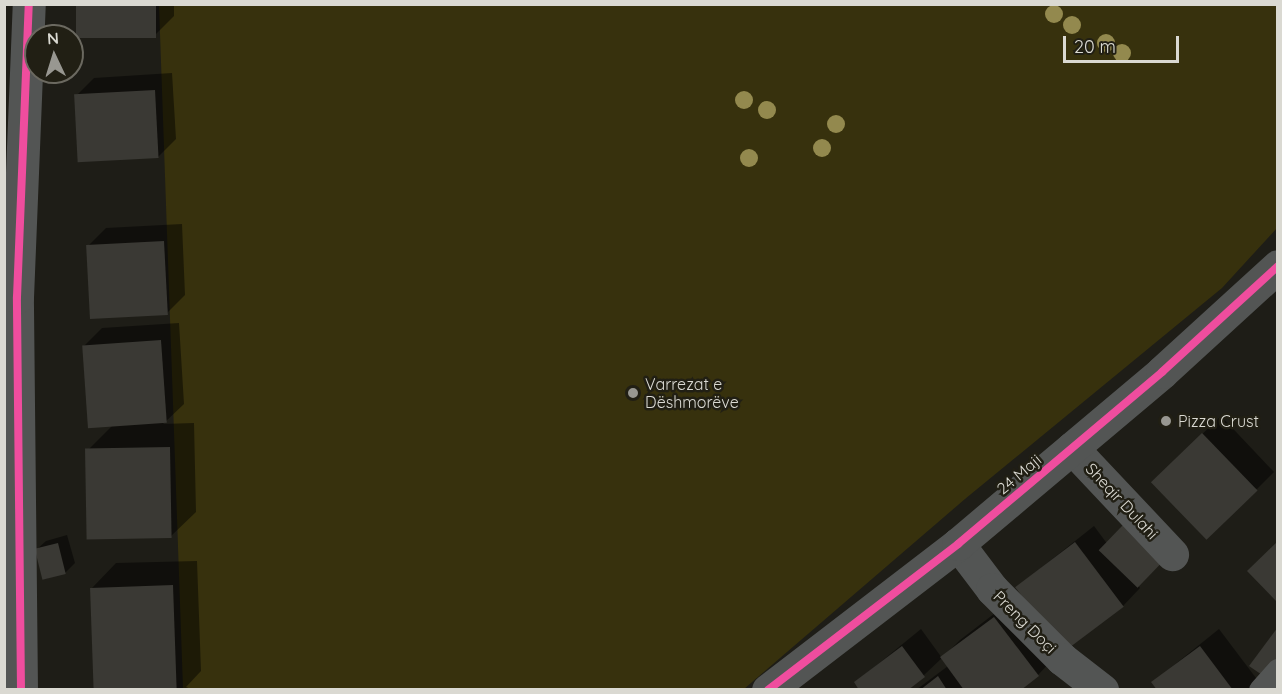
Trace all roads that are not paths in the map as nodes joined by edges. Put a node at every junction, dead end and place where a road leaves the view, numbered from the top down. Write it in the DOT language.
graph roads {
  1 [pos="29,4"];
  2 [pos="1278,266"];
  3 [pos="1072,448"];
  4 [pos="958,544"];
  5 [pos="1172,554"];
  6 [pos="1278,670"];
  7 [pos="21,690"];
  8 [pos="768,690"];
  9 [pos="1102,690"];
  10 [pos="1260,690"];
  1 -- 7 [label="street"];
  2 -- 3 [label="street, 24 Maji"];
  3 -- 4 [label="street, 24 Maji"];
  3 -- 5 [label="street, Sheqir Dulahi"];
  4 -- 8 [label="street, 24 Maji"];
  4 -- 9 [label="street, Preng Doçi"];
  6 -- 10 [label="lane"];
}
